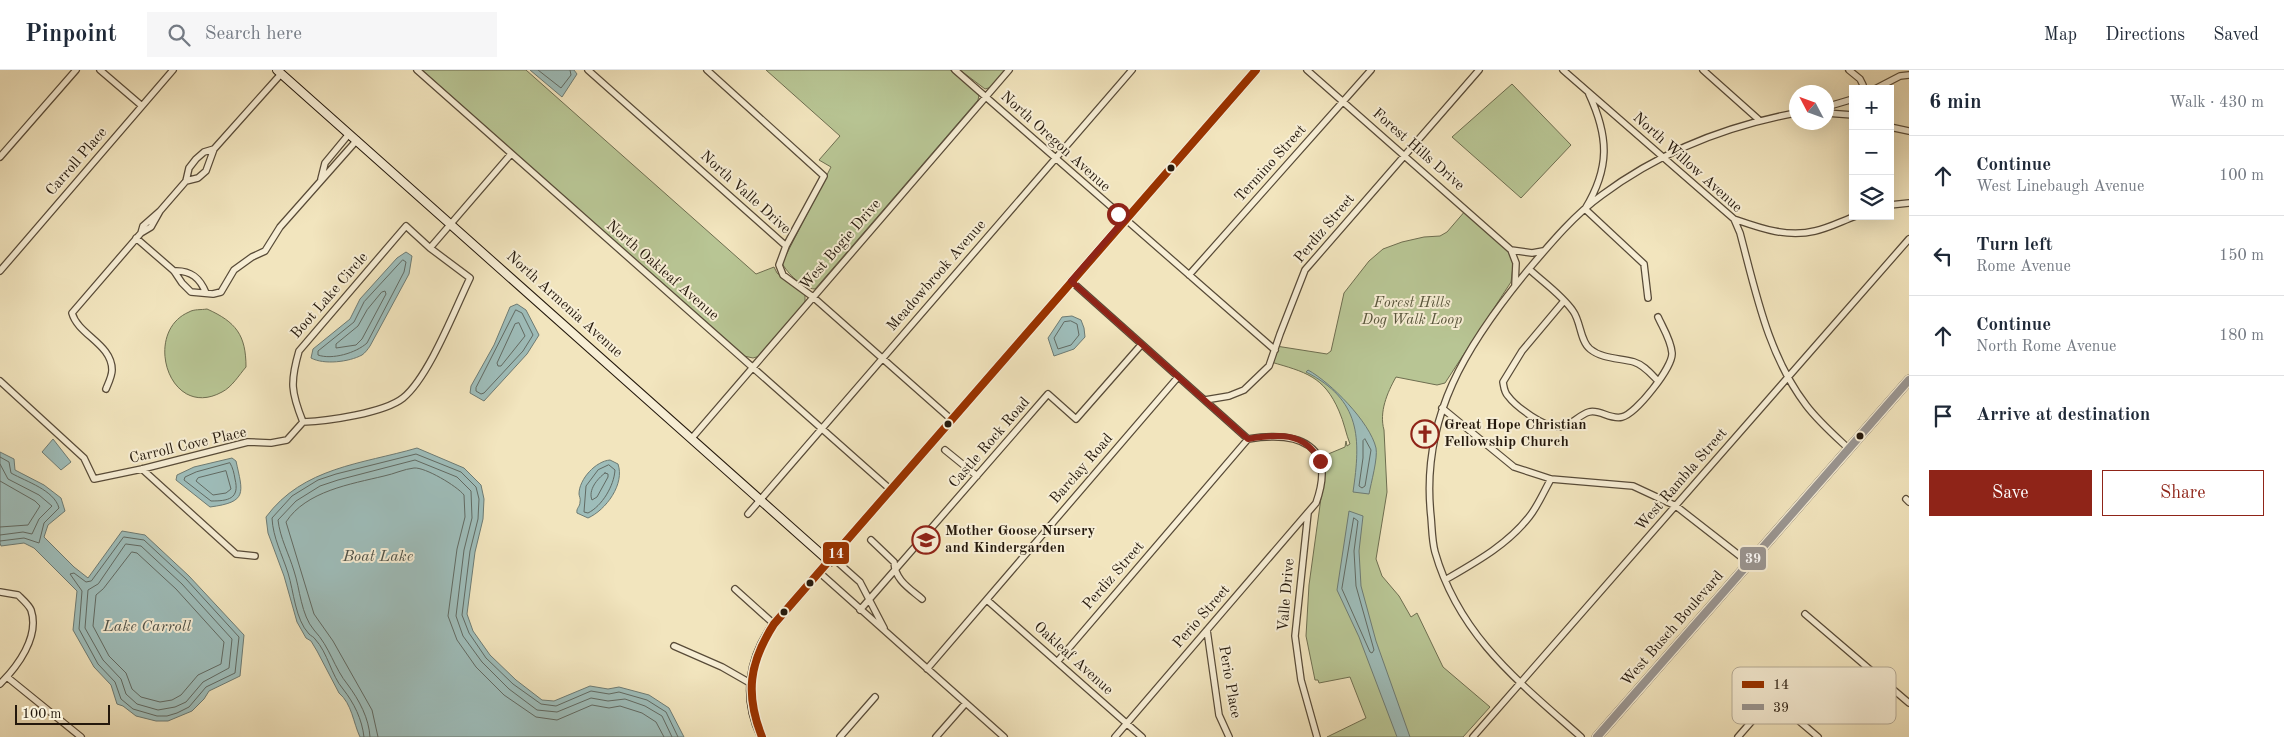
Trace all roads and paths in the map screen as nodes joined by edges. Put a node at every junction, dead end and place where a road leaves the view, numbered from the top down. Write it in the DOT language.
graph roads {
  1 [pos="76,70"];
  2 [pos="100,70"];
  3 [pos="173,70"];
  4 [pos="417,70"];
  5 [pos="588,70"];
  6 [pos="707,70"];
  7 [pos="955,70"];
  8 [pos="1009,70"];
  9 [pos="1132,70"];
  10 [pos="1256,70"];
  11 [pos="1307,70"];
  12 [pos="1371,70"];
  13 [pos="1479,70"];
  14 [pos="1563,70"];
  15 [pos="1703,70"];
  16 [pos="1849,70"];
  17 [pos="279,72"];
  18 [pos="1909,75"];
  19 [pos="1862,85"];
  20 [pos="1882,85"];
  21 [pos="1589,92"];
  22 [pos="986,97"];
  23 [pos="1849,100"];
  24 [pos="1343,102"];
  25 [pos="1834,105"];
  26 [pos="142,106"];
  27 [pos="1834,113"];
  28 [pos="1789,114"];
  29 [pos="1849,115"];
  30 [pos="1758,120"];
  31 [pos="1894,128"];
  32 [pos="1909,131"];
  33 [pos="349,134"];
  34 [pos="357,140"];
  35 [pos="214,149"];
  36 [pos="511,154"];
  37 [pos="1405,154"];
  38 [pos="0,157"];
  39 [pos="1662,157"];
  40 [pos="1055,158"];
  41 [pos="320,181"];
  42 [pos="186,182"];
  43 [pos="1909,202"];
  44 [pos="1894,205"];
  45 [pos="1585,209"];
  46 [pos="1849,219"];
  47 [pos="1124,220"];
  48 [pos="1734,220"];
  49 [pos="452,224"];
  50 [pos="136,238"];
  51 [pos="1909,239"];
  52 [pos="786,246"];
  53 [pos="430,248"];
  54 [pos="1511,250"];
  55 [pos="1544,251"];
  56 [pos="1529,269"];
  57 [pos="174,270"];
  58 [pos="0,271"];
  59 [pos="1189,274"];
  60 [pos="1071,281"];
  61 [pos="1514,286"];
  62 [pos="206,294"];
  63 [pos="813,297"];
  64 [pos="1648,298"];
  65 [pos="1564,301"];
  66 [pos="1658,317"];
  67 [pos="1142,344"];
  68 [pos="1275,350"];
  69 [pos="882,358"];
  70 [pos="752,367"];
  71 [pos="1178,377"];
  72 [pos="1788,377"];
  73 [pos="1658,380"];
  74 [pos="1909,380"];
  75 [pos="0,381"];
  76 [pos="106,389"];
  77 [pos="1205,400"];
  78 [pos="1442,408"];
  79 [pos="952,420"];
  80 [pos="303,422"];
  81 [pos="822,429"];
  82 [pos="692,438"];
  83 [pos="1248,439"];
  84 [pos="945,450"];
  85 [pos="1848,450"];
  86 [pos="142,469"];
  87 [pos="977,476"];
  88 [pos="1551,479"];
  89 [pos="891,490"];
  90 [pos="761,499"];
  91 [pos="1676,506"];
  92 [pos="1308,513"];
  93 [pos="748,514"];
  94 [pos="871,540"];
  95 [pos="255,556"];
  96 [pos="832,560"];
  97 [pos="1749,563"];
  98 [pos="895,571"];
  99 [pos="820,573"];
  100 [pos="1445,580"];
  101 [pos="735,589"];
  102 [pos="0,592"];
  103 [pos="922,599"];
  104 [pos="870,600"];
  105 [pos="987,600"];
  106 [pos="860,610"];
  107 [pos="1805,614"];
  108 [pos="774,624"];
  109 [pos="1207,630"];
  110 [pos="888,634"];
  111 [pos="674,646"];
  112 [pos="1057,662"];
  113 [pos="1866,667"];
  114 [pos="927,669"];
  115 [pos="7,677"];
  116 [pos="750,683"];
  117 [pos="1520,683"];
  118 [pos="0,684"];
  119 [pos="1896,693"];
  120 [pos="875,697"];
  121 [pos="965,704"];
  122 [pos="1909,704"];
  123 [pos="1127,724"];
  124 [pos="1749,724"];
  125 [pos="1803,724"];
  126 [pos="81,737"];
  127 [pos="762,737"];
  128 [pos="840,737"];
  129 [pos="936,737"];
  130 [pos="1004,737"];
  131 [pos="1115,737"];
  132 [pos="1142,737"];
  133 [pos="1229,737"];
  134 [pos="1316,737"];
  135 [pos="1472,737"];
  136 [pos="1581,737"];
  137 [pos="1597,737"];
  138 [pos="1738,737"];
  139 [pos="1818,737"];
  1 -- 38 [label="street"];
  2 -- 26 [label="street"];
  3 -- 26 [label="street, Carroll Place"];
  4 -- 36 [label="street, North Oakleaf Avenue"];
  5 -- 52 [label="street, North Valle Drive"];
  6 -- 52 [label="street"];
  7 -- 22 [label="street, North Oregon Avenue"];
  8 -- 22 [label="street, West Bogie Drive"];
  9 -- 40 [label="street, Meadowbrook Avenue"];
  10 -- 47 [label="main road"];
  11 -- 24 [label="street, Forest Hills Drive"];
  12 -- 24 [label="street, Termino Street"];
  13 -- 37 [label="street, Perdiz Street"];
  14 -- 21 [label="street, North Willow Avenue"];
  15 -- 30 [label="street"];
  16 -- 19 [label="street"];
  17 -- 33 [label="main road, North Armenia Avenue"];
  17 -- 35 [label="street"];
  18 -- 20 [label="street"];
  21 -- 39 [label="street, North Willow Avenue"];
  21 -- 45 [label="street"];
  22 -- 40 [label="street, North Oregon Avenue"];
  22 -- 63 [label="street, West Bogie Drive"];
  23 -- 25 [label="street"];
  24 -- 37 [label="street, Forest Hills Drive"];
  24 -- 59 [label="street, Termino Street"];
  26 -- 58 [label="street, Carroll Place"];
  27 -- 29 [label="street"];
  28 -- 30 [label="street"];
  30 -- 39 [label="street"];
  31 -- 32 [label="street"];
  33 -- 34 [label="main road, North Armenia Avenue"];
  33 -- 41 [label="street"];
  34 -- 41 [label="street"];
  34 -- 49 [label="main road, North Armenia Avenue"];
  35 -- 42 [label="street"];
  35 -- 42 [label="street"];
  36 -- 49 [label="street"];
  36 -- 70 [label="street, North Oakleaf Avenue"];
  37 -- 54 [label="street, Forest Hills Drive"];
  37 -- 68 [label="street, Perdiz Street"];
  39 -- 45 [label="street"];
  39 -- 48 [label="street, North Willow Avenue"];
  40 -- 47 [label="street, North Oregon Avenue"];
  40 -- 69 [label="street, Meadowbrook Avenue"];
  41 -- 62 [label="street"];
  42 -- 50 [label="street"];
  43 -- 44 [label="street"];
  45 -- 55 [label="street"];
  45 -- 64 [label="street"];
  46 -- 48 [label="street"];
  47 -- 59 [label="street, North Oregon Avenue"];
  47 -- 60 [label="main road"];
  48 -- 72 [label="street, North Willow Avenue"];
  49 -- 53 [label="street"];
  49 -- 82 [label="main road, North Armenia Avenue"];
  50 -- 57 [label="street"];
  50 -- 76 [label="street"];
  51 -- 72 [label="street, West Rambla Street"];
  52 -- 63 [label="street, North Valle Drive"];
  53 -- 80 [label="street, Boot Lake Circle"];
  53 -- 80 [label="street"];
  54 -- 55 [label="street"];
  54 -- 61 [label="street"];
  55 -- 56 [label="street"];
  56 -- 61 [label="street"];
  56 -- 65 [label="street"];
  57 -- 62 [label="street"];
  57 -- 62 [label="street"];
  59 -- 68 [label="street, North Oregon Avenue"];
  60 -- 67 [label="street"];
  60 -- 79 [label="main road"];
  61 -- 78 [label="street"];
  63 -- 69 [label="street, North Valle Drive"];
  63 -- 70 [label="street, West Bogie Drive"];
  65 -- 73 [label="street"];
  65 -- 73 [label="street"];
  66 -- 73 [label="street"];
  67 -- 71 [label="street"];
  67 -- 87 [label="street, Castle Rock Road"];
  68 -- 77 [label="street, Perdiz Street"];
  69 -- 79 [label="street, North Valle Drive"];
  69 -- 81 [label="street, Meadowbrook Avenue"];
  70 -- 81 [label="street, North Oakleaf Avenue"];
  70 -- 82 [label="street, West Bogie Drive"];
  71 -- 77 [label="street"];
  71 -- 105 [label="street, Barclay Road"];
  72 -- 85 [label="street, North Willow Avenue"];
  72 -- 91 [label="street, West Rambla Street"];
  74 -- 85 [label="main road, West Busch Boulevard"];
  75 -- 86 [label="street, Carroll Cove Place"];
  77 -- 83 [label="street"];
  78 -- 88 [label="street"];
  78 -- 100 [label="street"];
  79 -- 89 [label="main road"];
  80 -- 86 [label="street, Carroll Cove Place"];
  81 -- 89 [label="street, North Oakleaf Avenue"];
  81 -- 90 [label="street, Meadowbrook Avenue"];
  82 -- 90 [label="main road, North Armenia Avenue"];
  83 -- 92 [label="street"];
  83 -- 112 [label="street, Perdiz Street"];
  84 -- 87 [label="street"];
  85 -- 97 [label="main road, West Busch Boulevard"];
  86 -- 95 [label="street"];
  87 -- 98 [label="street, Castle Rock Road"];
  88 -- 91 [label="street"];
  88 -- 100 [label="street"];
  89 -- 96 [label="main road"];
  90 -- 93 [label="street, Meadowbrook Avenue"];
  90 -- 96 [label="main road, North Armenia Avenue"];
  91 -- 97 [label="street"];
  91 -- 117 [label="street, West Rambla Street"];
  92 -- 109 [label="street, Perio Street"];
  92 -- 134 [label="street, Valle Drive"];
  94 -- 98 [label="street"];
  96 -- 99 [label="main road"];
  96 -- 104 [label="street"];
  97 -- 137 [label="main road, West Busch Boulevard"];
  98 -- 103 [label="street"];
  98 -- 104 [label="street, Castle Rock Road"];
  99 -- 106 [label="street"];
  99 -- 108 [label="main road"];
  100 -- 117 [label="street"];
  101 -- 108 [label="street"];
  102 -- 115 [label="street"];
  104 -- 106 [label="street, Castle Rock Road"];
  104 -- 110 [label="street"];
  105 -- 112 [label="street, Oakleaf Avenue"];
  105 -- 114 [label="street, Barclay Road"];
  106 -- 110 [label="street"];
  107 -- 113 [label="street"];
  108 -- 116 [label="main road"];
  109 -- 123 [label="street, Perio Street"];
  109 -- 133 [label="street, Perio Place"];
  110 -- 114 [label="street"];
  111 -- 116 [label="street"];
  112 -- 123 [label="street, Oakleaf Avenue"];
  114 -- 121 [label="street"];
  115 -- 118 [label="street"];
  115 -- 126 [label="street"];
  116 -- 127 [label="main road"];
  117 -- 135 [label="street, West Rambla Street"];
  117 -- 136 [label="street"];
  119 -- 122 [label="street"];
  120 -- 128 [label="street"];
  121 -- 129 [label="street"];
  121 -- 130 [label="street"];
  123 -- 131 [label="street, Perio Street"];
  123 -- 132 [label="street, Oakleaf Avenue"];
  124 -- 138 [label="street"];
  125 -- 139 [label="street"];
}
